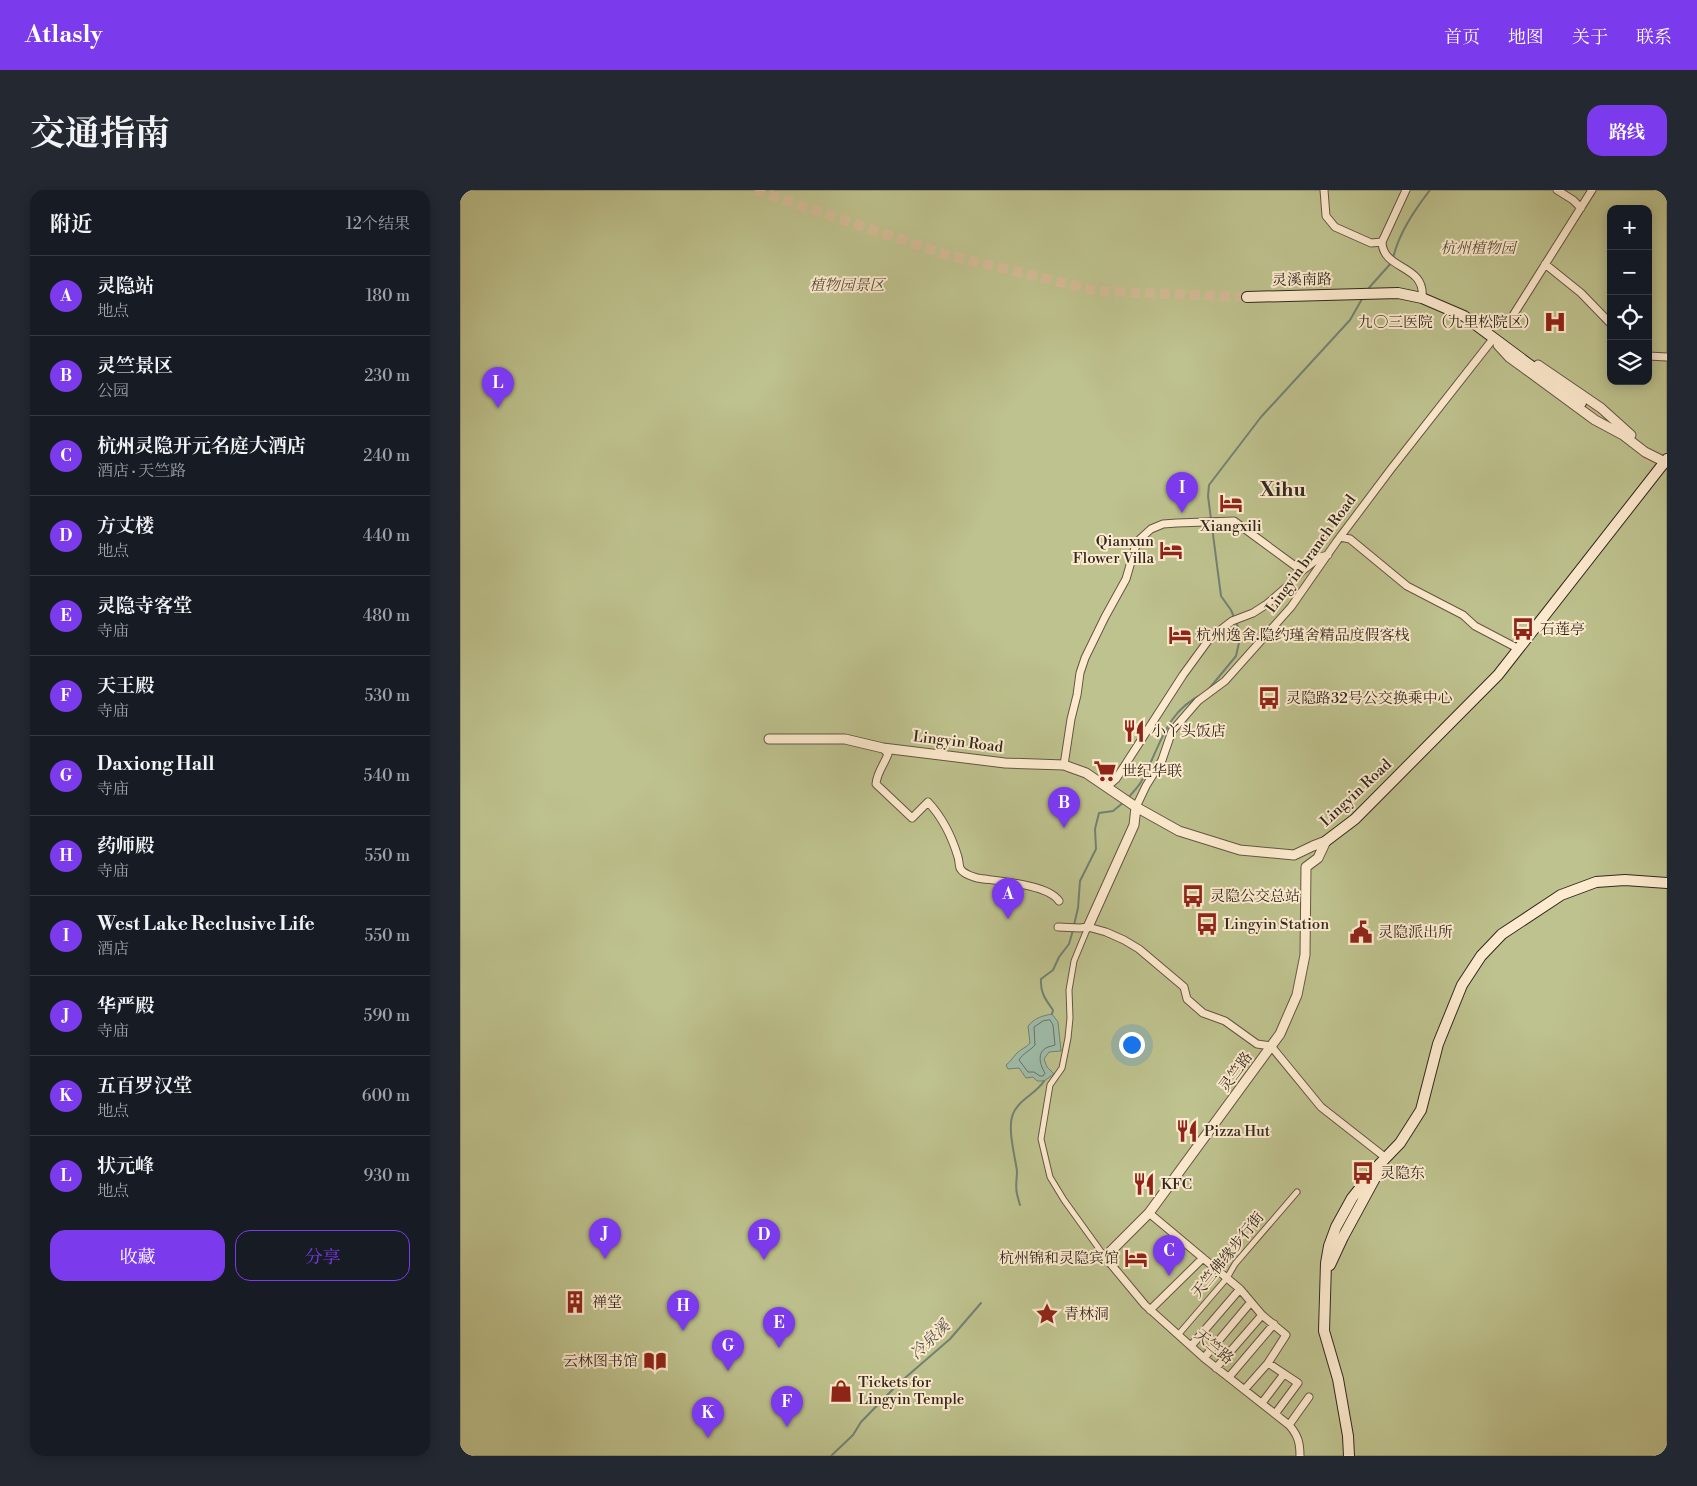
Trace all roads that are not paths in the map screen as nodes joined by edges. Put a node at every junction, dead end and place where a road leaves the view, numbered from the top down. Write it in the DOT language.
graph roads {
  1 [pos="1324,190"];
  2 [pos="1406,190"];
  3 [pos="1557,190"];
  4 [pos="1592,190"];
  5 [pos="1581,208"];
  6 [pos="1382,242"];
  7 [pos="1545,264"];
  8 [pos="1247,297"];
  9 [pos="1422,298"];
  10 [pos="1512,317"];
  11 [pos="1607,320"];
  12 [pos="1493,339"];
  13 [pos="1652,356"];
  14 [pos="1667,357"];
  15 [pos="1581,404"];
  16 [pos="1666,462"];
  17 [pos="1340,537"];
  18 [pos="1328,555"];
  19 [pos="1302,571"];
  20 [pos="1519,649"];
  21 [pos="769,739"];
  22 [pos="883,748"];
  23 [pos="1064,765"];
  24 [pos="1107,787"];
  25 [pos="1135,806"];
  26 [pos="1326,841"];
  27 [pos="1294,855"];
  28 [pos="1306,867"];
  29 [pos="1667,883"];
  30 [pos="1058,902"];
  31 [pos="1088,926"];
  32 [pos="1058,927"];
  33 [pos="1271,1046"];
  34 [pos="1386,1158"];
  35 [pos="1297,1192"];
  36 [pos="1149,1213"];
  37 [pos="1105,1257"];
  38 [pos="1203,1258"];
  39 [pos="1227,1278"];
  40 [pos="1240,1289"];
  41 [pos="1251,1302"];
  42 [pos="1150,1310"];
  43 [pos="1262,1315"];
  44 [pos="1274,1324"];
  45 [pos="1178,1335"];
  46 [pos="1191,1346"];
  47 [pos="1204,1358"];
  48 [pos="1268,1363"];
  49 [pos="1216,1368"];
  50 [pos="1284,1374"];
  51 [pos="1229,1377"];
  52 [pos="1244,1390"];
  53 [pos="1339,1390"];
  54 [pos="1310,1398"];
  55 [pos="1262,1403"];
  56 [pos="1275,1414"];
  57 [pos="1289,1425"];
  58 [pos="1300,1456"];
  59 [pos="1344,1456"];
  60 [pos="1349,1456"];
  1 -- 6 [label="street"];
  2 -- 6 [label="street"];
  3 -- 5 [label="street"];
  4 -- 5 [label="street"];
  5 -- 7 [label="street"];
  6 -- 9 [label="street"];
  7 -- 10 [label="street"];
  7 -- 11 [label="street"];
  8 -- 9 [label="main road, 灵溪南路"];
  9 -- 12 [label="main road"];
  12 -- 15 [label="main road"];
  12 -- 16 [label="street"];
  12 -- 16 [label="street"];
  12 -- 17 [label="street, Lingyin branch Road"];
  13 -- 14 [label="street"];
  16 -- 20 [label="main road, Lingyin Road"];
  17 -- 18 [label="street, Lingyin branch Road"];
  17 -- 20 [label="street"];
  18 -- 19 [label="street"];
  18 -- 25 [label="street, Lingyin branch Road"];
  19 -- 23 [label="street"];
  19 -- 24 [label="street"];
  20 -- 26 [label="main road, Lingyin Road"];
  21 -- 22 [label="street, Lingyin Road"];
  22 -- 23 [label="street, Lingyin Road"];
  22 -- 30 [label="street"];
  23 -- 24 [label="street, Lingyin Road"];
  24 -- 25 [label="street, Lingyin Road"];
  25 -- 27 [label="street, Lingyin Road"];
  25 -- 31 [label="street"];
  26 -- 27 [label="street, Lingyin Road"];
  26 -- 28 [label="street"];
  27 -- 28 [label="street"];
  28 -- 33 [label="street, 灵竺路"];
  29 -- 34 [label="main road"];
  31 -- 32 [label="street"];
  31 -- 33 [label="street"];
  31 -- 37 [label="street"];
  33 -- 34 [label="street"];
  33 -- 36 [label="street, 灵竺路"];
  34 -- 53 [label="main road"];
  35 -- 39 [label="street, 天竺佛缘步行街"];
  36 -- 37 [label="street, 灵竺路"];
  36 -- 38 [label="street"];
  37 -- 42 [label="street, 天竺路"];
  38 -- 39 [label="street"];
  38 -- 42 [label="street"];
  39 -- 40 [label="street"];
  39 -- 45 [label="street, 天竺佛缘步行街"];
  40 -- 41 [label="street"];
  40 -- 46 [label="street"];
  41 -- 43 [label="street"];
  41 -- 47 [label="street"];
  42 -- 45 [label="street, 天竺路"];
  43 -- 44 [label="street"];
  43 -- 49 [label="street"];
  44 -- 48 [label="street"];
  44 -- 51 [label="street"];
  45 -- 46 [label="street, 天竺路"];
  46 -- 47 [label="street, 天竺路"];
  47 -- 49 [label="street, 天竺路"];
  48 -- 50 [label="street"];
  48 -- 52 [label="street"];
  49 -- 51 [label="street, 天竺路"];
  50 -- 55 [label="street"];
  50 -- 56 [label="street"];
  51 -- 52 [label="street, 天竺路"];
  52 -- 55 [label="street, 天竺路"];
  53 -- 59 [label="main road"];
  53 -- 60 [label="main road"];
  54 -- 57 [label="street"];
  55 -- 56 [label="street, 天竺路"];
  56 -- 57 [label="street, 天竺路"];
  57 -- 58 [label="street, 天竺路"];
}
